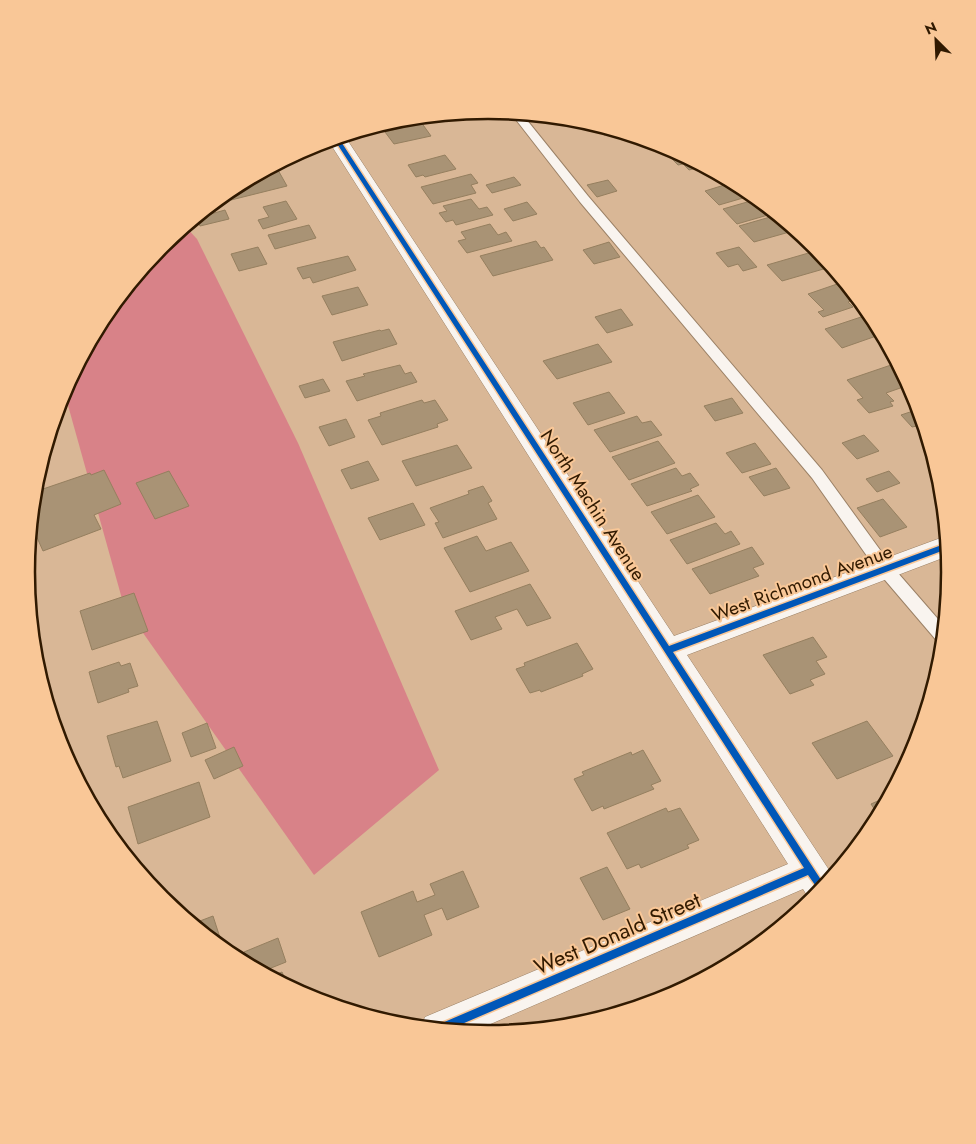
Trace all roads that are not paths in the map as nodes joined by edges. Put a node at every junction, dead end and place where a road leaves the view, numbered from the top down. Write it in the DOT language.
graph roads {
  1 [pos="521,120"];
  2 [pos="340,144"];
  3 [pos="940,549"];
  4 [pos="885,569"];
  5 [pos="937,629"];
  6 [pos="668,650"];
  7 [pos="816,879"];
  8 [pos="452,1023"];
  1 -- 4 [label="lane"];
  2 -- 6 [label="street, North Machin Avenue"];
  3 -- 4 [label="street, West Richmond Avenue"];
  4 -- 5 [label="lane"];
  4 -- 6 [label="street, West Richmond Avenue"];
  6 -- 7 [label="street, North Machin Avenue"];
  7 -- 8 [label="street, West Donald Street"];
}
